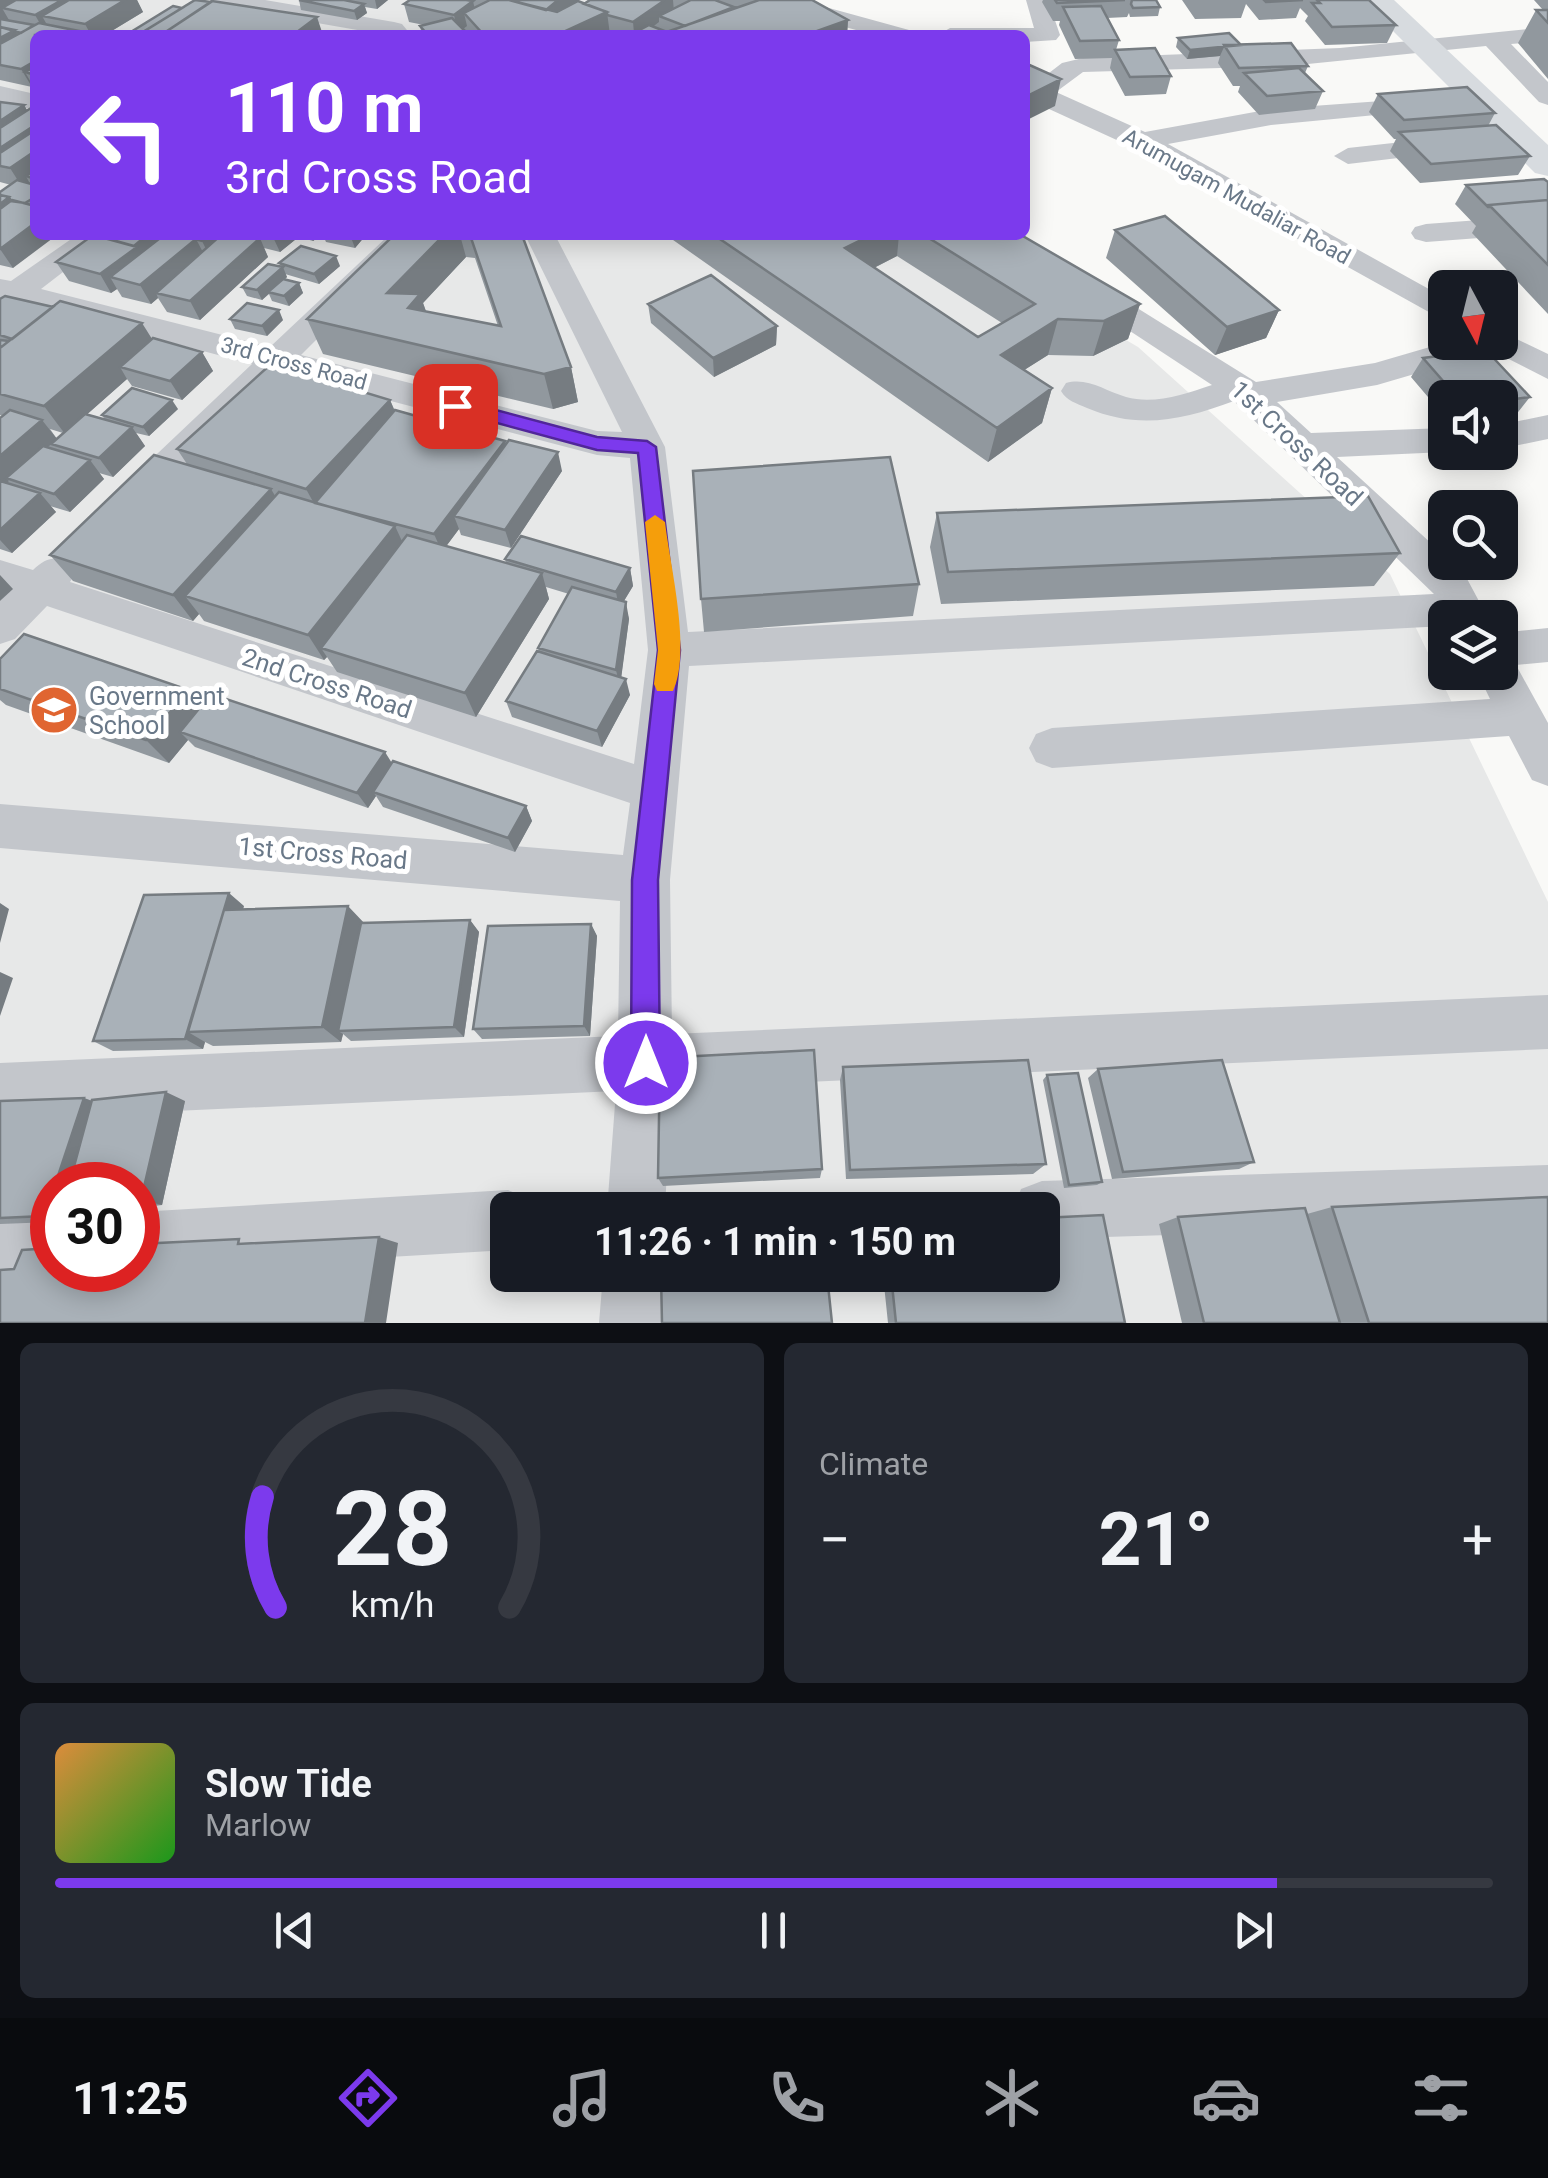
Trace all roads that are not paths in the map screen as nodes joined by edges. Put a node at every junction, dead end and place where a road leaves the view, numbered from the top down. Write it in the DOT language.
graph roads {
  1 [pos="225,0"];
  2 [pos="774,0"];
  3 [pos="1037,0"];
  4 [pos="1376,0"];
  5 [pos="418,10"];
  6 [pos="378,30"];
  7 [pos="396,30"];
  8 [pos="883,30"];
  9 [pos="1548,34"];
  10 [pos="1030,35"];
  11 [pos="1492,38"];
  12 [pos="1428,48"];
  13 [pos="1031,91"];
  14 [pos="0,94"];
  15 [pos="1482,97"];
  16 [pos="1548,97"];
  17 [pos="30,101"];
  18 [pos="1523,139"];
  19 [pos="1142,141"];
  20 [pos="1348,156"];
  21 [pos="1548,165"];
  22 [pos="1548,224"];
  23 [pos="1426,233"];
  24 [pos="88,240"];
  25 [pos="401,240"];
  26 [pos="543,240"];
  27 [pos="1007,240"];
  28 [pos="5,295"];
  29 [pos="1428,301"];
  30 [pos="1518,351"];
  31 [pos="278,358"];
  32 [pos="1428,359"];
  33 [pos="1548,368"];
  34 [pos="1078,391"];
  35 [pos="1245,391"];
  36 [pos="1548,427"];
  37 [pos="1518,433"];
  38 [pos="1428,441"];
  39 [pos="1302,446"];
  40 [pos="647,447"];
  41 [pos="110,521"];
  42 [pos="82,548"];
  43 [pos="20,582"];
  44 [pos="1459,600"];
  45 [pos="1428,615"];
  46 [pos="0,626"];
  47 [pos="1548,645"];
  48 [pos="1518,648"];
  49 [pos="669,650"];
  50 [pos="1508,690"];
  51 [pos="1539,746"];
  52 [pos="1052,748"];
  53 [pos="654,791"];
  54 [pos="0,826"];
  55 [pos="645,880"];
  56 [pos="1548,1022"];
  57 [pos="646,1063"];
  58 [pos="0,1091"];
  59 [pos="637,1192"];
  60 [pos="1548,1194"];
  61 [pos="1060,1209"];
  62 [pos="490,1221"];
  63 [pos="160,1241"];
  64 [pos="30,1250"];
  65 [pos="0,1252"];
  66 [pos="631,1292"];
  67 [pos="630,1323"];
  1 -- 6 [label="street"];
  2 -- 8 [label="street"];
  3 -- 10 [label="street"];
  4 -- 12 [label="main road"];
  5 -- 7 [label="street"];
  9 -- 11 [label="street"];
  11 -- 12 [label="street"];
  11 -- 16 [label="street"];
  12 -- 13 [label="street"];
  12 -- 15 [label="main road"];
  13 -- 19 [label="street, Arumugam Mudaliar Road"];
  14 -- 17 [label="street"];
  15 -- 18 [label="main road"];
  15 -- 19 [label="street"];
  18 -- 20 [label="street"];
  18 -- 21 [label="main road"];
  19 -- 29 [label="street, Arumugam Mudaliar Road"];
  22 -- 23 [label="street"];
  24 -- 28 [label="street"];
  25 -- 31 [label="street"];
  26 -- 40 [label="street"];
  27 -- 35 [label="street, 1st Cross Road"];
  28 -- 31 [label="street, 3rd Cross Road"];
  30 -- 33 [label="street"];
  31 -- 40 [label="street, 3rd Cross Road"];
  31 -- 41 [label="street"];
  32 -- 35 [label="street"];
  34 -- 35 [label="street"];
  35 -- 39 [label="street, 1st Cross Road"];
  36 -- 37 [label="street"];
  38 -- 39 [label="street"];
  39 -- 44 [label="street, 1st Cross Road"];
  40 -- 49 [label="street"];
  42 -- 43 [label="street"];
  43 -- 46 [label="street"];
  43 -- 53 [label="street, 2nd Cross Road"];
  45 -- 49 [label="street"];
  47 -- 48 [label="street"];
  49 -- 53 [label="street"];
  50 -- 51 [label="street"];
  51 -- 52 [label="street"];
  53 -- 55 [label="street"];
  54 -- 55 [label="street, 1st Cross Road"];
  55 -- 57 [label="street"];
  56 -- 57 [label="street"];
  57 -- 58 [label="street"];
  57 -- 59 [label="street"];
  60 -- 61 [label="street"];
  62 -- 63 [label="street"];
  64 -- 65 [label="street"];
  66 -- 67 [label="street"];
}
